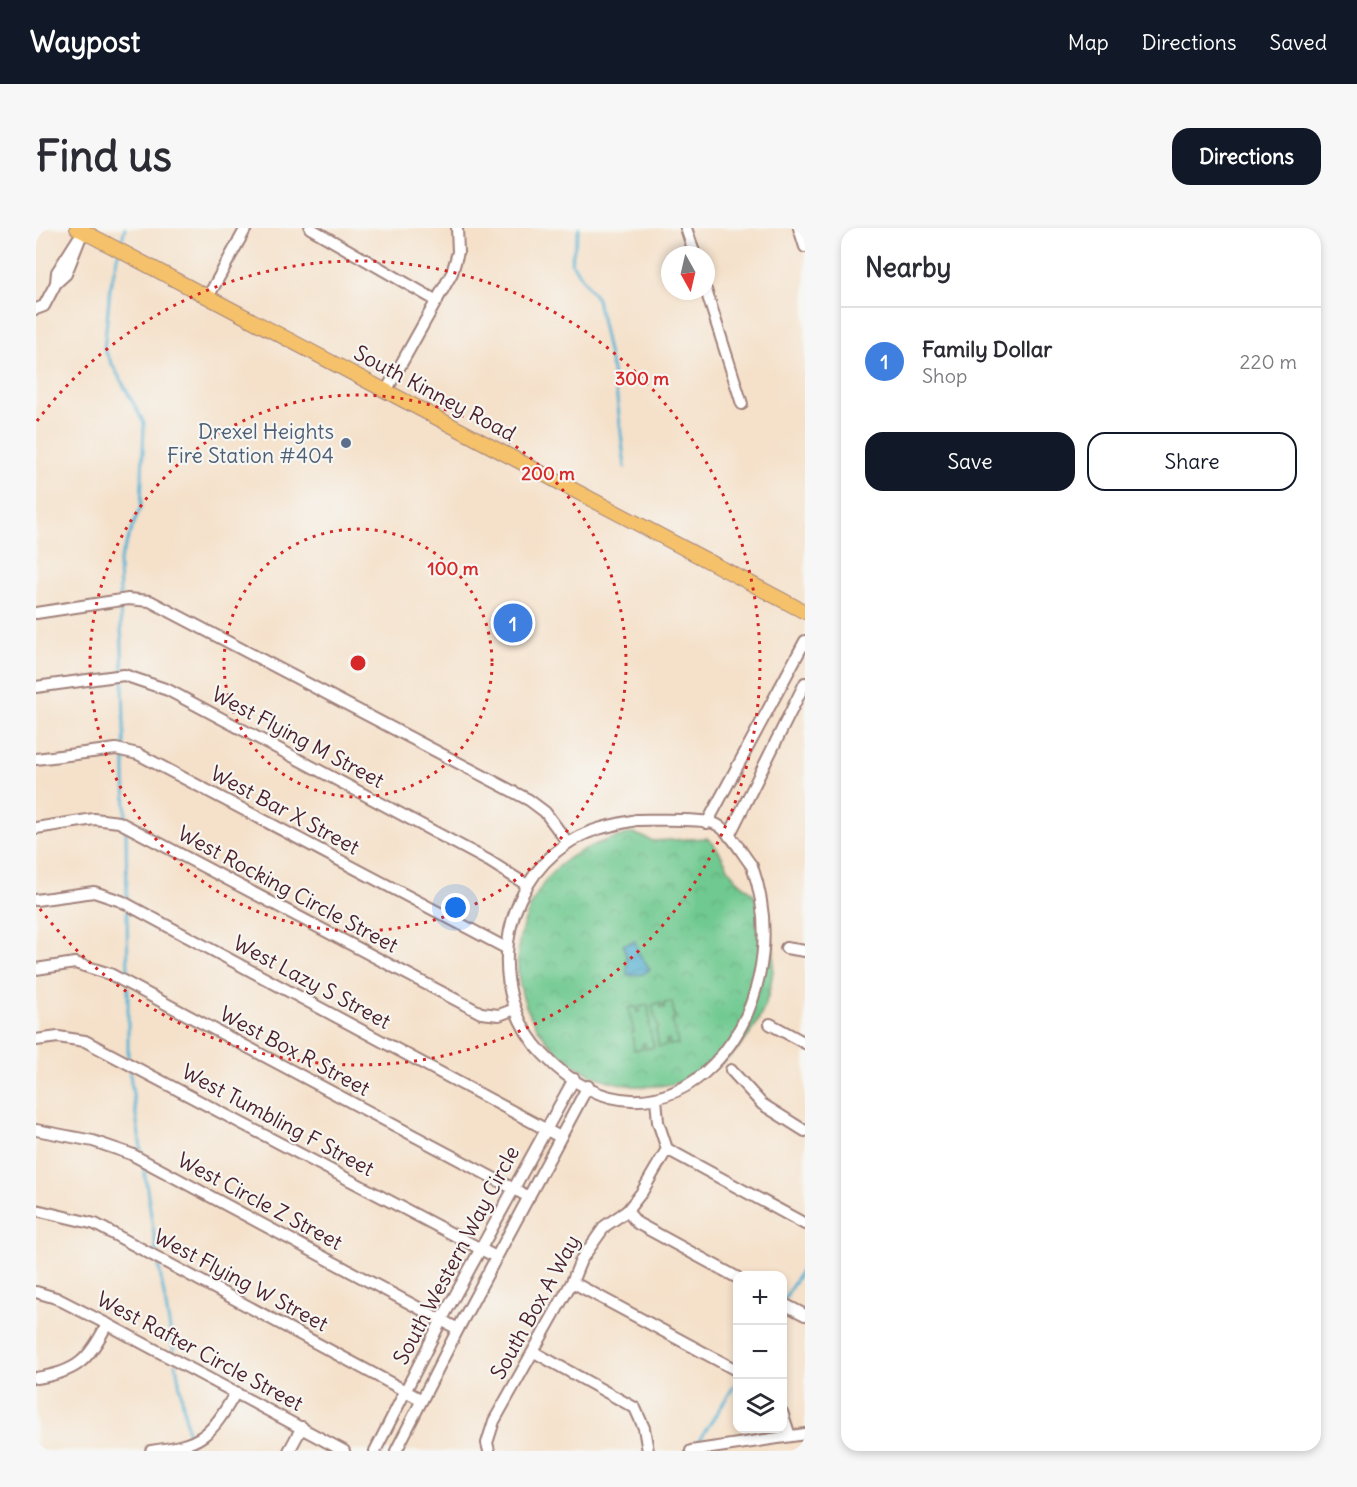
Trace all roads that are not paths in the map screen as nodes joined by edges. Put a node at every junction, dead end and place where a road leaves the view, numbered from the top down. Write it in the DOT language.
graph roads {
  1 [pos="246,228"];
  2 [pos="310,228"];
  3 [pos="457,228"];
  4 [pos="686,228"];
  5 [pos="799,228"];
  6 [pos="80,230"];
  7 [pos="692,246"];
  8 [pos="805,247"];
  9 [pos="208,297"];
  10 [pos="709,300"];
  11 [pos="437,301"];
  12 [pos="36,309"];
  13 [pos="386,392"];
  14 [pos="742,404"];
  15 [pos="805,612"];
  16 [pos="36,613"];
  17 [pos="805,641"];
  18 [pos="805,683"];
  19 [pos="36,687"];
  20 [pos="36,759"];
  21 [pos="707,822"];
  22 [pos="36,828"];
  23 [pos="729,836"];
  24 [pos="568,843"];
  25 [pos="527,885"];
  26 [pos="767,887"];
  27 [pos="36,900"];
  28 [pos="506,948"];
  29 [pos="786,948"];
  30 [pos="805,951"];
  31 [pos="36,969"];
  32 [pos="515,1009"];
  33 [pos="770,1024"];
  34 [pos="36,1040"];
  35 [pos="805,1043"];
  36 [pos="731,1070"];
  37 [pos="574,1079"];
  38 [pos="705,1085"];
  39 [pos="588,1086"];
  40 [pos="656,1098"];
  41 [pos="546,1129"];
  42 [pos="36,1130"];
  43 [pos="805,1131"];
  44 [pos="560,1137"];
  45 [pos="667,1149"];
  46 [pos="514,1191"];
  47 [pos="528,1197"];
  48 [pos="36,1210"];
  49 [pos="627,1211"];
  50 [pos="805,1224"];
  51 [pos="482,1250"];
  52 [pos="496,1257"];
  53 [pos="733,1275"];
  54 [pos="573,1282"];
  55 [pos="36,1292"];
  56 [pos="787,1305"];
  57 [pos="805,1315"];
  58 [pos="441,1320"];
  59 [pos="107,1324"];
  60 [pos="458,1329"];
  61 [pos="534,1352"];
  62 [pos="733,1368"];
  63 [pos="36,1378"];
  64 [pos="405,1391"];
  65 [pos="236,1392"];
  66 [pos="422,1400"];
  67 [pos="787,1426"];
  68 [pos="302,1427"];
  69 [pos="805,1434"];
  70 [pos="790,1436"];
  71 [pos="151,1451"];
  72 [pos="289,1451"];
  73 [pos="344,1451"];
  74 [pos="375,1451"];
  75 [pos="396,1451"];
  76 [pos="489,1451"];
  77 [pos="648,1451"];
  78 [pos="691,1451"];
  1 -- 9 [label="street"];
  2 -- 11 [label="street"];
  3 -- 11 [label="street"];
  4 -- 7 [label="street"];
  5 -- 8 [label="street"];
  6 -- 9 [label="main road, South Kinney Road"];
  6 -- 12 [label="street"];
  9 -- 13 [label="main road, South Kinney Road"];
  10 -- 14 [label="street"];
  11 -- 13 [label="street"];
  13 -- 15 [label="main road, South Kinney Road"];
  16 -- 24 [label="street"];
  17 -- 21 [label="street"];
  18 -- 23 [label="street"];
  19 -- 25 [label="street, West Flying M Street"];
  20 -- 28 [label="street, West Bar X Street"];
  21 -- 23 [label="street"];
  21 -- 24 [label="street"];
  22 -- 32 [label="street, West Rocking Circle Street"];
  23 -- 26 [label="street"];
  24 -- 25 [label="street"];
  25 -- 28 [label="street"];
  27 -- 41 [label="street, West Lazy S Street"];
  28 -- 32 [label="street"];
  29 -- 30 [label="street"];
  31 -- 46 [label="street, West Box R Street"];
  32 -- 37 [label="street"];
  33 -- 35 [label="street"];
  34 -- 51 [label="street, West Tumbling F Street"];
  36 -- 43 [label="street"];
  37 -- 39 [label="street"];
  37 -- 41 [label="street, South Western Way Circle"];
  38 -- 40 [label="street"];
  39 -- 40 [label="street"];
  39 -- 44 [label="street, South Western Way Circle"];
  40 -- 45 [label="street"];
  41 -- 44 [label="street, West Lazy S Street"];
  41 -- 46 [label="street, South Western Way Circle"];
  42 -- 58 [label="street, West Circle Z Street"];
  44 -- 47 [label="street, South Western Way Circle"];
  45 -- 49 [label="street, South Box A Way"];
  45 -- 50 [label="street"];
  46 -- 47 [label="street, West Box R Street"];
  46 -- 51 [label="street, South Western Way Circle"];
  47 -- 52 [label="street, South Western Way Circle"];
  48 -- 64 [label="street, West Flying W Street"];
  49 -- 53 [label="street"];
  49 -- 54 [label="street, South Box A Way"];
  51 -- 52 [label="street, West Tumbling F Street"];
  51 -- 58 [label="street, South Western Way Circle"];
  52 -- 60 [label="street, South Western Way Circle"];
  54 -- 61 [label="street, South Box A Way"];
  54 -- 62 [label="street"];
  55 -- 59 [label="street, West Rafter Circle Street"];
  56 -- 57 [label="street"];
  58 -- 60 [label="street, West Circle Z Street"];
  58 -- 64 [label="street, South Western Way Circle"];
  59 -- 63 [label="street"];
  59 -- 65 [label="street, West Rafter Circle Street"];
  60 -- 66 [label="street, South Western Way Circle"];
  61 -- 76 [label="street, South Box A Way"];
  61 -- 77 [label="street"];
  64 -- 66 [label="street, West Flying W Street"];
  64 -- 74 [label="street, South Western Way Circle"];
  65 -- 68 [label="street, West Rafter Circle Street"];
  65 -- 71 [label="street"];
  66 -- 75 [label="street, South Western Way Circle"];
  67 -- 70 [label="street"];
  68 -- 72 [label="street"];
  68 -- 73 [label="street, West Rafter Circle Street"];
  69 -- 70 [label="street"];
  70 -- 78 [label="street"];
}
